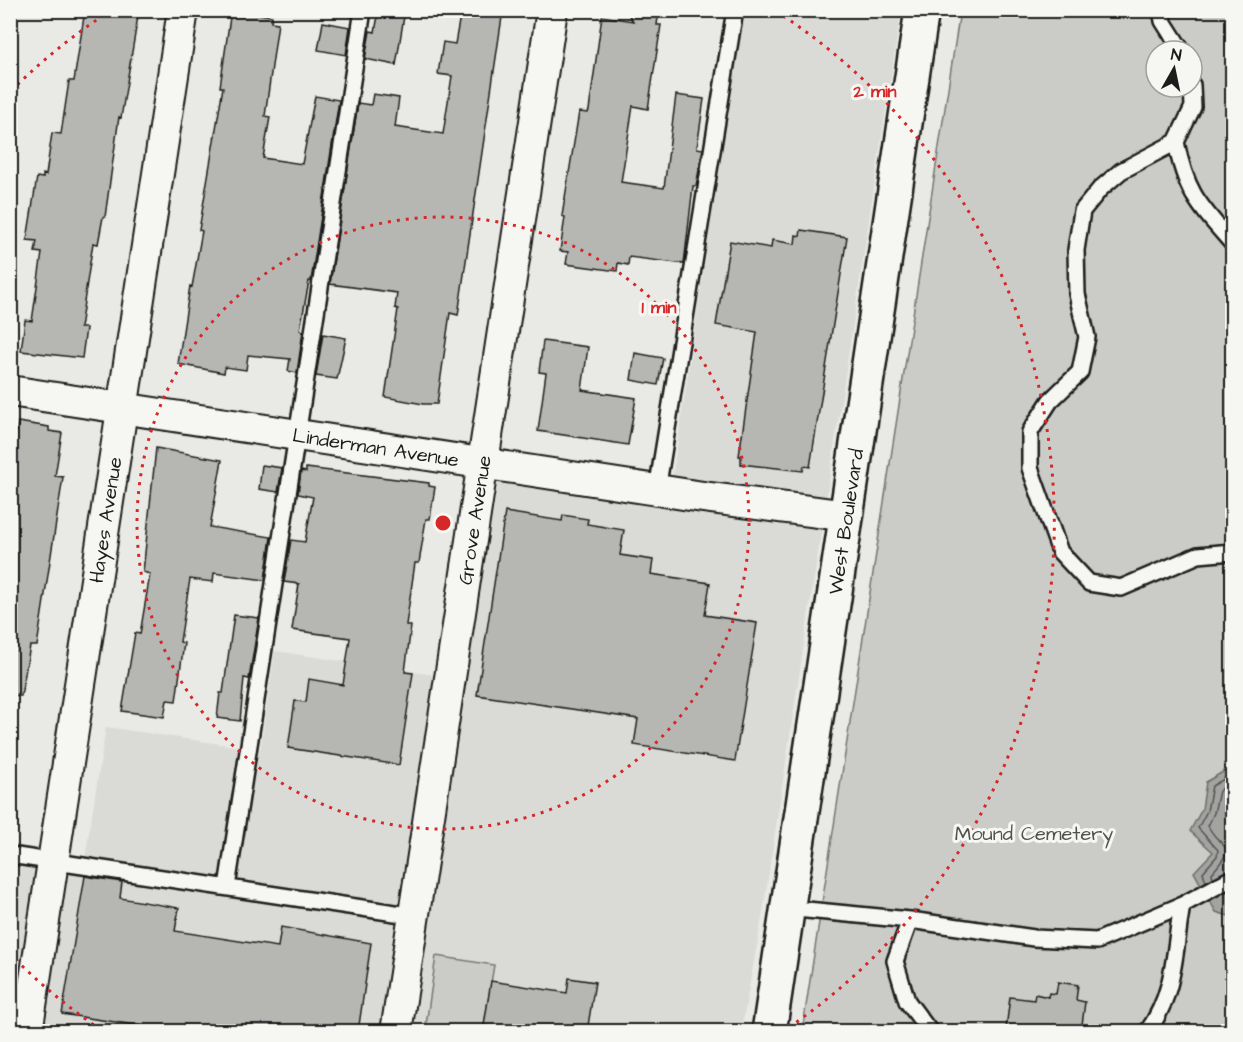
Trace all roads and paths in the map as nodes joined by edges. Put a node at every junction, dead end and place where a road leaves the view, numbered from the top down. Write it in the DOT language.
graph roads {
  1 [pos="183,10"];
  2 [pos="363,10"];
  3 [pos="552,10"];
  4 [pos="735,10"];
  5 [pos="922,10"];
  6 [pos="1161,10"];
  7 [pos="1174,39"];
  8 [pos="1193,99"];
  9 [pos="1176,142"];
  10 [pos="1233,243"];
  11 [pos="10,391"];
  12 [pos="123,409"];
  13 [pos="298,435"];
  14 [pos="484,463"];
  15 [pos="657,490"];
  16 [pos="848,516"];
  17 [pos="1233,552"];
  18 [pos="10,855"];
  19 [pos="54,861"];
  20 [pos="1233,878"];
  21 [pos="227,887"];
  22 [pos="1182,905"];
  23 [pos="786,908"];
  24 [pos="415,916"];
  25 [pos="909,920"];
  26 [pos="27,1032"];
  27 [pos="396,1032"];
  28 [pos="769,1032"];
  29 [pos="930,1032"];
  30 [pos="1148,1032"];
  1 -- 12 [label="street, Hayes Avenue"];
  2 -- 13 [label="lane"];
  3 -- 14 [label="street, Grove Avenue"];
  4 -- 15 [label="lane"];
  5 -- 16 [label="street, West Boulevard"];
  6 -- 7 [label="lane"];
  8 -- 9 [label="lane"];
  9 -- 10 [label="lane"];
  9 -- 17 [label="lane"];
  11 -- 12 [label="street, Linderman Avenue"];
  12 -- 13 [label="street, Linderman Avenue"];
  12 -- 19 [label="street, Hayes Avenue"];
  13 -- 14 [label="street, Linderman Avenue"];
  13 -- 21 [label="lane"];
  14 -- 15 [label="street, Linderman Avenue"];
  14 -- 24 [label="street, Grove Avenue"];
  15 -- 16 [label="street, Linderman Avenue"];
  16 -- 23 [label="street, West Boulevard"];
  18 -- 19 [label="lane"];
  19 -- 21 [label="lane"];
  19 -- 26 [label="street, Hayes Avenue"];
  20 -- 22 [label="lane"];
  21 -- 24 [label="lane"];
  22 -- 25 [label="lane"];
  22 -- 30 [label="lane"];
  23 -- 25 [label="lane"];
  23 -- 28 [label="street, West Boulevard"];
  24 -- 27 [label="street, Grove Avenue"];
  25 -- 29 [label="lane"];
}
